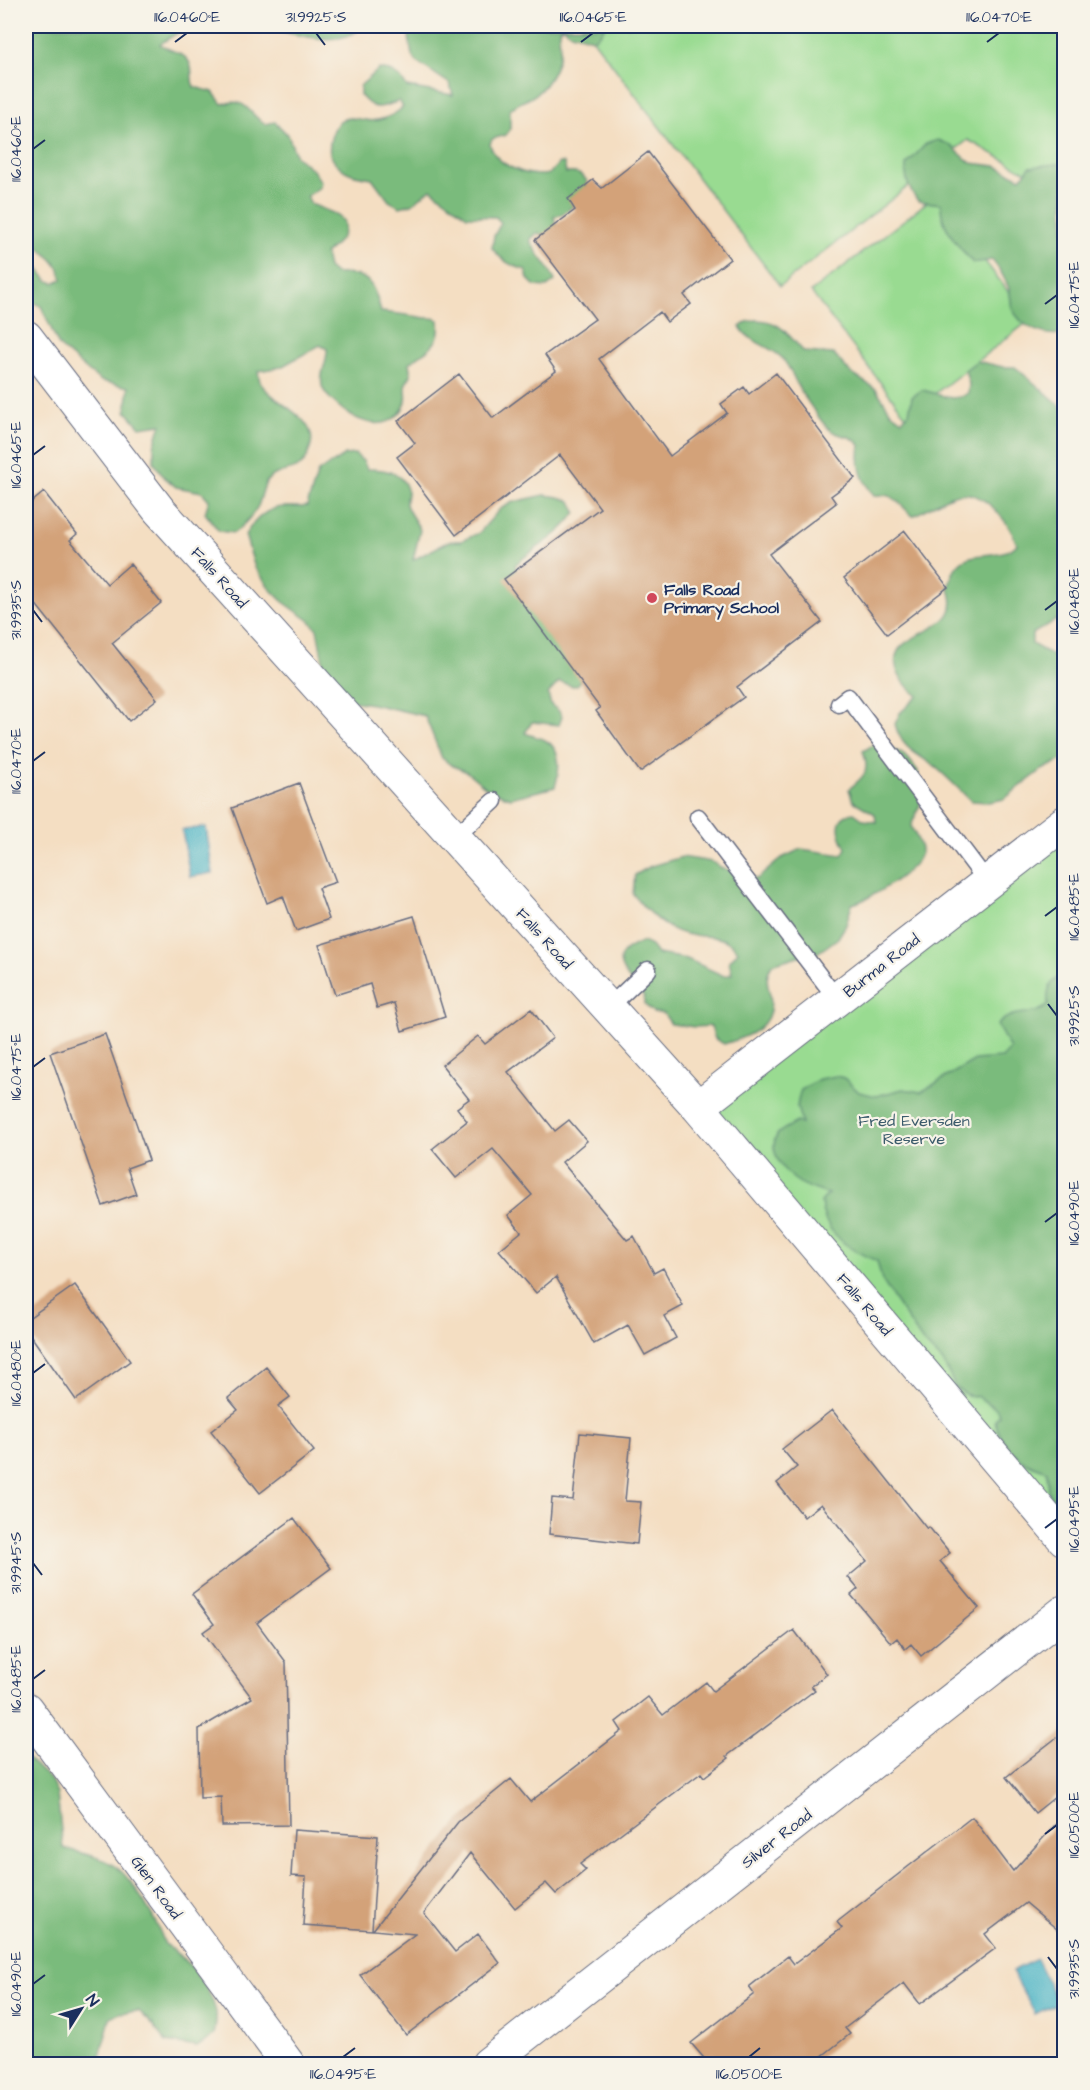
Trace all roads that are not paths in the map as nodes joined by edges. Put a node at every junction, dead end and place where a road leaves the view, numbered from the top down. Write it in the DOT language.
graph roads {
  1 [pos="26,337"];
  2 [pos="840,704"];
  3 [pos="494,801"];
  4 [pos="699,817"];
  5 [pos="1065,823"];
  6 [pos="455,837"];
  7 [pos="988,883"];
  8 [pos="648,970"];
  9 [pos="837,999"];
  10 [pos="608,1008"];
  11 [pos="698,1107"];
  12 [pos="1065,1539"];
  13 [pos="1065,1612"];
  14 [pos="26,1709"];
  15 [pos="288,2064"];
  16 [pos="488,2064"];
  1 -- 6 [label="street, Falls Road"];
  2 -- 7 [label="lane"];
  3 -- 6 [label="lane"];
  4 -- 9 [label="lane"];
  5 -- 7 [label="street, Burma Road"];
  6 -- 10 [label="street, Falls Road"];
  7 -- 9 [label="street, Burma Road"];
  8 -- 10 [label="lane"];
  9 -- 11 [label="street, Burma Road"];
  10 -- 11 [label="street, Falls Road"];
  11 -- 12 [label="street, Falls Road"];
  13 -- 16 [label="street, Silver Road"];
  14 -- 15 [label="street, Glen Road"];
}
